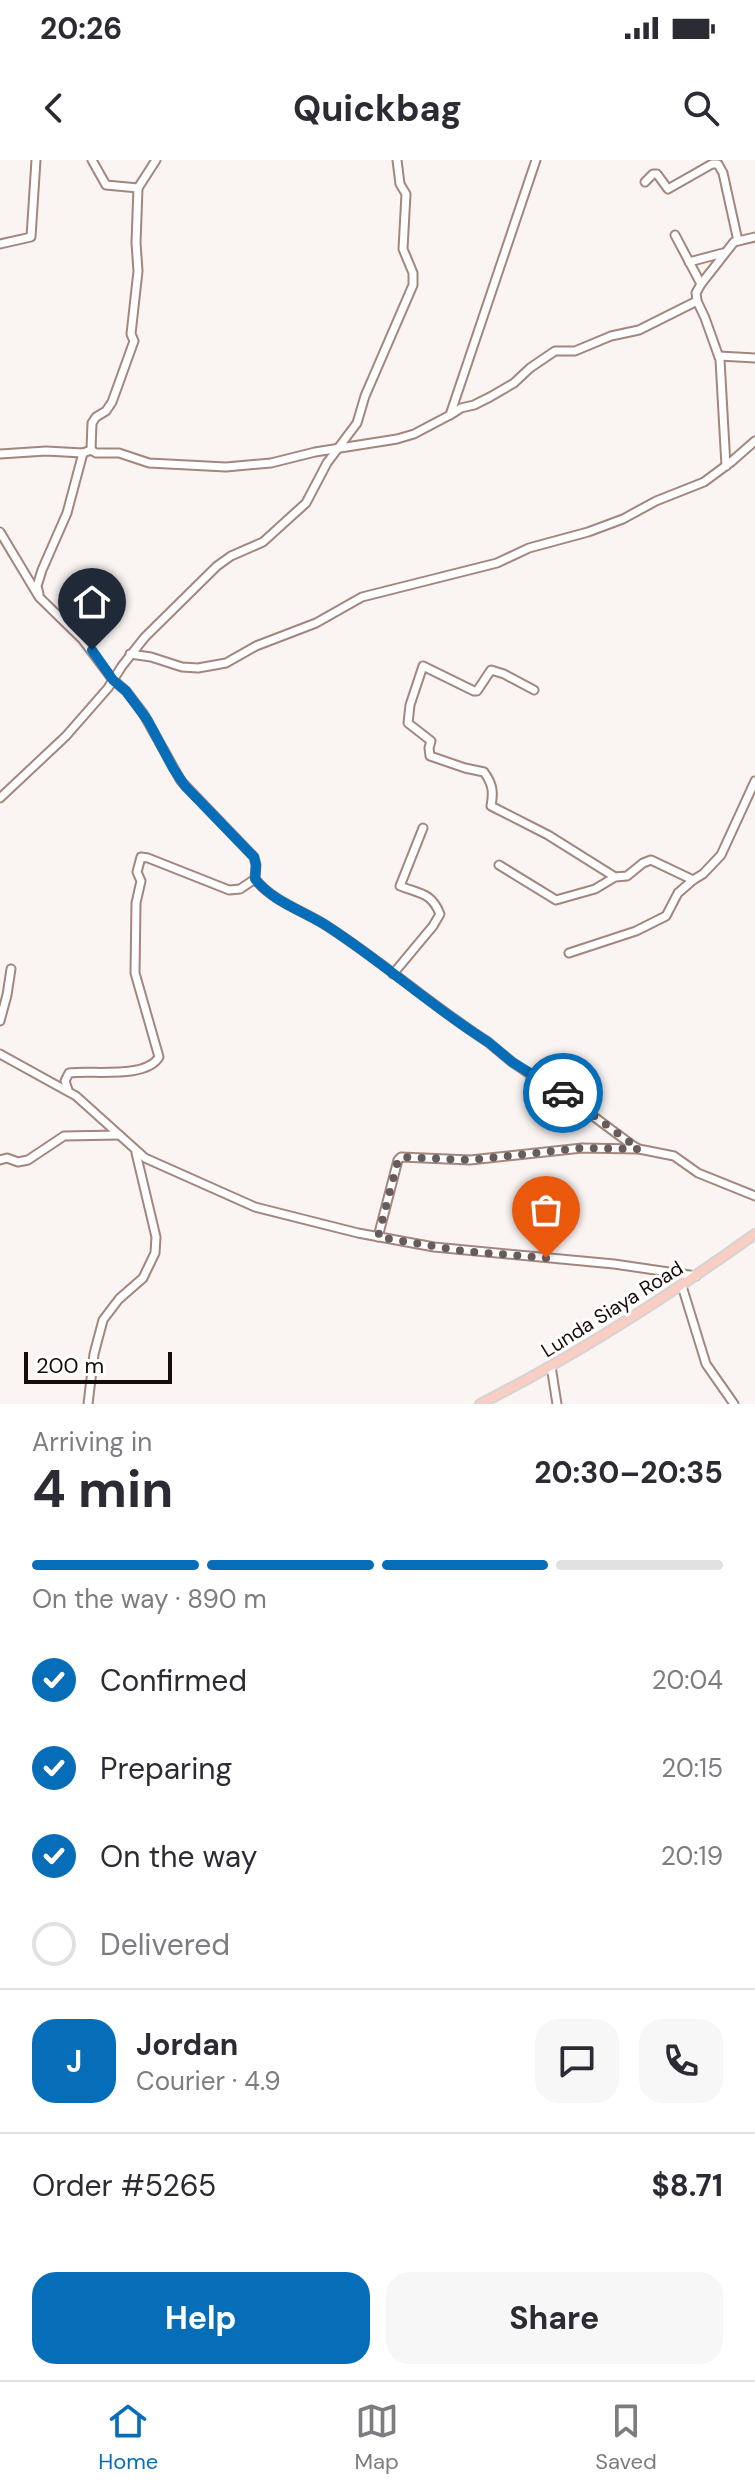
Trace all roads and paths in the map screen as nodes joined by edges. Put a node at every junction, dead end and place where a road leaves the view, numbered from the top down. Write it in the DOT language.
graph roads {
  1 [pos="36,160"];
  2 [pos="92,160"];
  3 [pos="156,160"];
  4 [pos="397,160"];
  5 [pos="536,160"];
  6 [pos="645,182"];
  7 [pos="138,188"];
  8 [pos="675,235"];
  9 [pos="755,237"];
  10 [pos="738,241"];
  11 [pos="0,244"];
  12 [pos="723,253"];
  13 [pos="689,262"];
  14 [pos="701,284"];
  15 [pos="697,301"];
  16 [pos="719,356"];
  17 [pos="755,358"];
  18 [pos="450,415"];
  19 [pos="755,441"];
  20 [pos="337,450"];
  21 [pos="87,452"];
  22 [pos="0,454"];
  23 [pos="726,466"];
  24 [pos="0,532"];
  25 [pos="39,597"];
  26 [pos="130,654"];
  27 [pos="113,680"];
  28 [pos="534,690"];
  29 [pos="755,781"];
  30 [pos="0,798"];
  31 [pos="423,828"];
  32 [pos="499,865"];
  33 [pos="615,877"];
  34 [pos="255,879"];
  35 [pos="693,880"];
  36 [pos="569,953"];
  37 [pos="11,969"];
  38 [pos="393,974"];
  39 [pos="0,1021"];
  40 [pos="0,1054"];
  41 [pos="69,1092"];
  42 [pos="119,1135"];
  43 [pos="639,1149"];
  44 [pos="135,1150"];
  45 [pos="0,1160"];
  46 [pos="755,1196"];
  47 [pos="755,1234"];
  48 [pos="378,1237"];
  49 [pos="696,1276"];
  50 [pos="682,1286"];
  51 [pos="551,1366"];
  52 [pos="88,1404"];
  53 [pos="480,1404"];
  54 [pos="557,1404"];
  55 [pos="734,1404"];
  1 -- 11 [label="street"];
  2 -- 7 [label="street"];
  3 -- 7 [label="street"];
  4 -- 20 [label="street"];
  5 -- 18 [label="street"];
  6 -- 10 [label="street"];
  7 -- 21 [label="street"];
  8 -- 13 [label="street"];
  9 -- 10 [label="street"];
  10 -- 12 [label="street"];
  12 -- 13 [label="street"];
  12 -- 14 [label="street"];
  13 -- 14 [label="street"];
  14 -- 15 [label="street"];
  15 -- 16 [label="street"];
  15 -- 18 [label="street"];
  16 -- 17 [label="street"];
  16 -- 23 [label="street"];
  18 -- 20 [label="street"];
  19 -- 23 [label="street"];
  20 -- 21 [label="street"];
  20 -- 26 [label="street"];
  21 -- 22 [label="street"];
  21 -- 25 [label="street"];
  23 -- 26 [label="street"];
  24 -- 25 [label="street"];
  25 -- 27 [label="street"];
  26 -- 27 [label="street"];
  27 -- 30 [label="street"];
  27 -- 34 [label="street"];
  28 -- 33 [label="street"];
  29 -- 35 [label="street"];
  31 -- 38 [label="street"];
  32 -- 33 [label="street"];
  33 -- 35 [label="street"];
  34 -- 38 [label="street"];
  34 -- 41 [label="street"];
  35 -- 36 [label="street"];
  37 -- 39 [label="street"];
  38 -- 43 [label="street"];
  40 -- 41 [label="street"];
  41 -- 42 [label="street"];
  42 -- 44 [label="street"];
  42 -- 45 [label="street"];
  43 -- 46 [label="street"];
  43 -- 48 [label="street"];
  44 -- 48 [label="street"];
  44 -- 52 [label="street"];
  47 -- 49 [label="main road, Lunda Siaya Road"];
  48 -- 49 [label="street"];
  49 -- 50 [label="main road, Lunda Siaya Road"];
  50 -- 51 [label="main road, Lunda Siaya Road"];
  50 -- 55 [label="street"];
  51 -- 53 [label="main road, Lunda Siaya Road"];
  51 -- 54 [label="street"];
}
